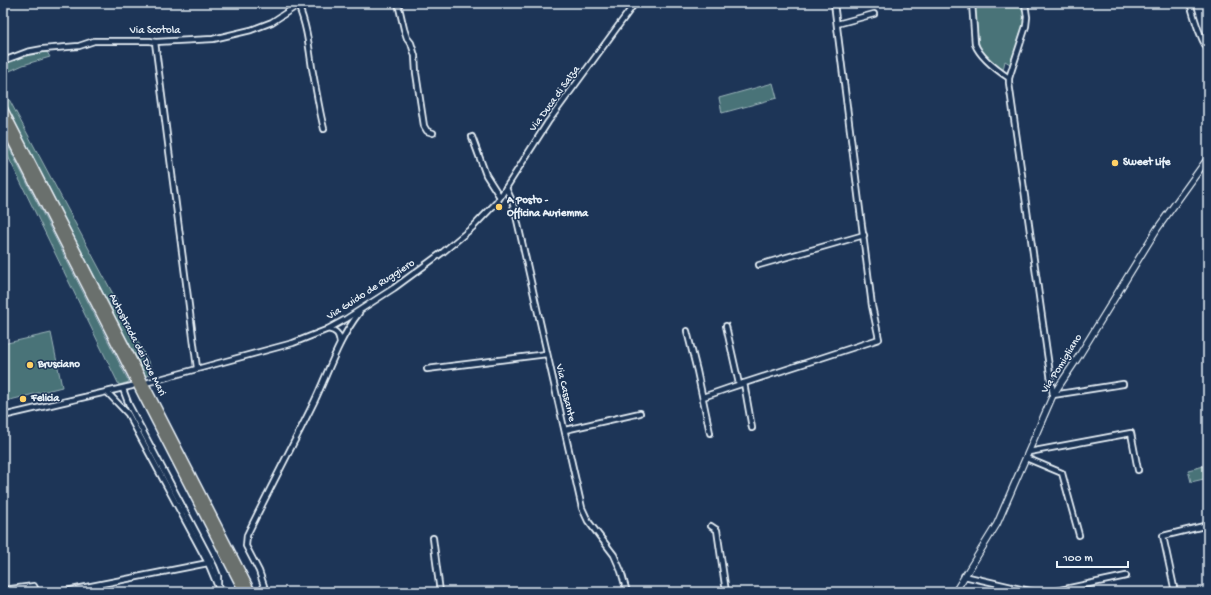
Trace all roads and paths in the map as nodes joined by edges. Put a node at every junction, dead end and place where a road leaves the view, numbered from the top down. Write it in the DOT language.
graph roads {
  1 [pos="398,3"];
  2 [pos="635,3"];
  3 [pos="834,3"];
  4 [pos="972,3"];
  5 [pos="1025,3"];
  6 [pos="1190,3"];
  7 [pos="299,4"];
  8 [pos="874,14"];
  9 [pos="837,24"];
  10 [pos="155,42"];
  11 [pos="1208,50"];
  12 [pos="3,61"];
  13 [pos="1008,78"];
  14 [pos="3,109"];
  15 [pos="3,123"];
  16 [pos="324,129"];
  17 [pos="433,133"];
  18 [pos="472,136"];
  19 [pos="1208,158"];
  20 [pos="506,188"];
  21 [pos="500,197"];
  22 [pos="492,206"];
  23 [pos="864,235"];
  24 [pos="759,265"];
  25 [pos="360,310"];
  26 [pos="726,326"];
  27 [pos="328,329"];
  28 [pos="687,331"];
  29 [pos="340,343"];
  30 [pos="547,354"];
  31 [pos="197,368"];
  32 [pos="427,369"];
  33 [pos="149,382"];
  34 [pos="742,384"];
  35 [pos="1123,384"];
  36 [pos="132,386"];
  37 [pos="122,389"];
  38 [pos="108,393"];
  39 [pos="1053,395"];
  40 [pos="703,397"];
  41 [pos="640,413"];
  42 [pos="3,416"];
  43 [pos="752,428"];
  44 [pos="565,430"];
  45 [pos="710,433"];
  46 [pos="1029,452"];
  47 [pos="1026,458"];
  48 [pos="1138,470"];
  49 [pos="1208,525"];
  50 [pos="712,526"];
  51 [pos="1079,535"];
  52 [pos="434,538"];
  53 [pos="208,563"];
  54 [pos="964,576"];
  55 [pos="1126,576"];
  56 [pos="3,590"];
  57 [pos="218,590"];
  58 [pos="36,592"];
  59 [pos="60,592"];
  60 [pos="228,592"];
  61 [pos="244,592"];
  62 [pos="251,592"];
  63 [pos="266,592"];
  64 [pos="440,592"];
  65 [pos="627,592"];
  66 [pos="726,592"];
  67 [pos="955,592"];
  68 [pos="1034,592"];
  69 [pos="1051,592"];
  70 [pos="1175,592"];
  1 -- 17 [label="street"];
  2 -- 20 [label="street, Via Duca di Salza"];
  3 -- 9 [label="street"];
  4 -- 13 [label="street"];
  5 -- 13 [label="street"];
  6 -- 11 [label="street"];
  7 -- 10 [label="street, Via Scotola"];
  7 -- 16 [label="street"];
  8 -- 9 [label="street"];
  9 -- 23 [label="street"];
  10 -- 12 [label="street, Via Scotola"];
  10 -- 31 [label="street"];
  13 -- 39 [label="street"];
  14 -- 62 [label="highway, Autostrada dei Due Mari"];
  15 -- 61 [label="highway, Autostrada dei Due Mari"];
  18 -- 21 [label="street"];
  19 -- 39 [label="street, Via Pomigliano"];
  20 -- 21 [label="street, Via Duca di Salza"];
  20 -- 30 [label="street, Via Cassante"];
  21 -- 22 [label="street, Via Duca di Salza"];
  22 -- 25 [label="street, Via Guido de Ruggiero"];
  23 -- 24 [label="street"];
  23 -- 34 [label="street"];
  25 -- 27 [label="street, Via Guido de Ruggiero"];
  25 -- 29 [label="street"];
  26 -- 34 [label="street"];
  27 -- 29 [label="street"];
  27 -- 31 [label="street, Via Guido de Ruggiero"];
  28 -- 40 [label="street"];
  29 -- 63 [label="street"];
  30 -- 32 [label="street"];
  30 -- 44 [label="street, Via Cassante"];
  31 -- 33 [label="street, Via Guido de Ruggiero"];
  34 -- 40 [label="street"];
  34 -- 43 [label="street"];
  35 -- 39 [label="street"];
  36 -- 37 [label="street"];
  37 -- 38 [label="street"];
  37 -- 57 [label="street"];
  38 -- 42 [label="street"];
  38 -- 53 [label="street"];
  39 -- 46 [label="street, Via Pomigliano"];
  40 -- 45 [label="street"];
  41 -- 44 [label="street"];
  44 -- 65 [label="street, Via Cassante"];
  46 -- 47 [label="street, Via Pomigliano"];
  46 -- 48 [label="street"];
  47 -- 51 [label="street"];
  47 -- 54 [label="street, Via Pomigliano"];
  49 -- 70 [label="street"];
  50 -- 66 [label="street"];
  52 -- 64 [label="street"];
  53 -- 57 [label="street"];
  53 -- 59 [label="street"];
  54 -- 67 [label="street, Via Pomigliano"];
  54 -- 68 [label="street"];
  55 -- 69 [label="street"];
  56 -- 58 [label="street"];
  57 -- 60 [label="street"];
}
